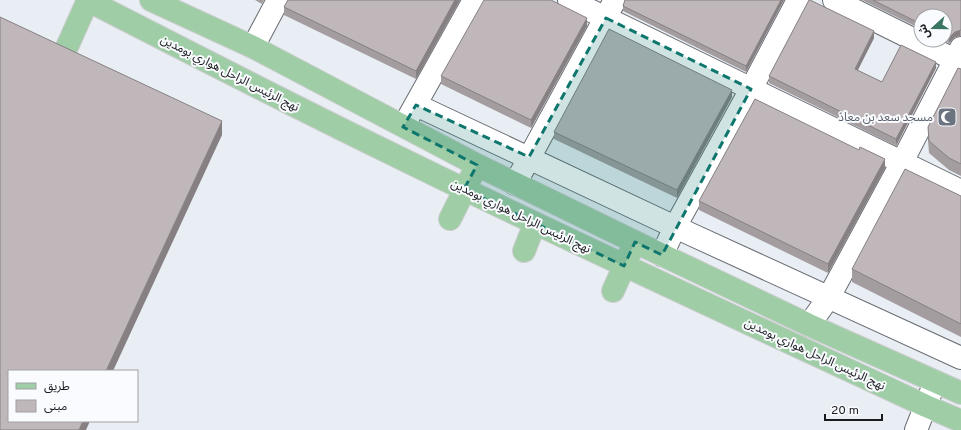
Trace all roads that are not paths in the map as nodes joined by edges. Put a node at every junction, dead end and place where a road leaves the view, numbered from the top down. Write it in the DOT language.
graph roads {
  1 [pos="88,0"];
  2 [pos="151,0"];
  3 [pos="278,0"];
  4 [pos="474,0"];
  5 [pos="568,0"];
  6 [pos="798,0"];
  7 [pos="834,0"];
  8 [pos="610,9"];
  9 [pos="67,47"];
  10 [pos="253,47"];
  11 [pos="959,57"];
  12 [pos="751,89"];
  13 [pos="416,105"];
  14 [pos="403,127"];
  15 [pos="528,157"];
  16 [pos="902,162"];
  17 [pos="477,165"];
  18 [pos="515,184"];
  19 [pos="464,189"];
  20 [pos="961,191"];
  21 [pos="450,219"];
  22 [pos="535,222"];
  23 [pos="675,227"];
  24 [pos="635,242"];
  25 [pos="524,252"];
  26 [pos="662,255"];
  27 [pos="624,266"];
  28 [pos="613,291"];
  29 [pos="829,297"];
  30 [pos="809,325"];
  31 [pos="961,358"];
  32 [pos="935,382"];
  33 [pos="960,391"];
  34 [pos="926,406"];
  35 [pos="961,421"];
  36 [pos="918,429"];
  1 -- 9 [label="main road"];
  1 -- 19 [label="main road, نهج الرئيس الراحل هواري بومدين"];
  2 -- 10 [label="main road, نهج الرئيس الراحل هواري بومدين"];
  3 -- 10 [label="street"];
  4 -- 13 [label="street"];
  5 -- 8 [label="street"];
  6 -- 12 [label="street"];
  7 -- 11 [label="street"];
  8 -- 12 [label="street"];
  8 -- 15 [label="street"];
  10 -- 14 [label="main road, نهج الرئيس الراحل هواري بومدين"];
  11 -- 16 [label="street"];
  12 -- 16 [label="street"];
  12 -- 23 [label="street"];
  13 -- 14 [label="street"];
  13 -- 15 [label="street"];
  14 -- 17 [label="main road, نهج الرئيس الراحل هواري بومدين"];
  15 -- 18 [label="street"];
  15 -- 23 [label="street"];
  16 -- 20 [label="street"];
  16 -- 29 [label="street"];
  17 -- 18 [label="main road, نهج الرئيس الراحل هواري بومدين"];
  17 -- 19 [label="main road"];
  18 -- 24 [label="main road, نهج الرئيس الراحل هواري بومدين"];
  19 -- 21 [label="main road"];
  19 -- 22 [label="main road, نهج الرئيس الراحل هواري بومدين"];
  22 -- 25 [label="main road"];
  22 -- 27 [label="main road, نهج الرئيس الراحل هواري بومدين"];
  23 -- 26 [label="street"];
  23 -- 29 [label="street"];
  24 -- 26 [label="main road, نهج الرئيس الراحل هواري بومدين"];
  24 -- 27 [label="main road"];
  26 -- 30 [label="main road, نهج الرئيس الراحل هواري بومدين"];
  27 -- 28 [label="main road"];
  27 -- 34 [label="main road, نهج الرئيس الراحل هواري بومدين"];
  29 -- 30 [label="street"];
  29 -- 31 [label="street"];
  30 -- 32 [label="main road, نهج الرئيس الراحل هواري بومدين"];
  32 -- 33 [label="main road, نهج الرئيس الراحل هواري بومدين"];
  32 -- 34 [label="street"];
  34 -- 35 [label="main road, نهج الرئيس الراحل هواري بومدين"];
  34 -- 36 [label="street"];
}
